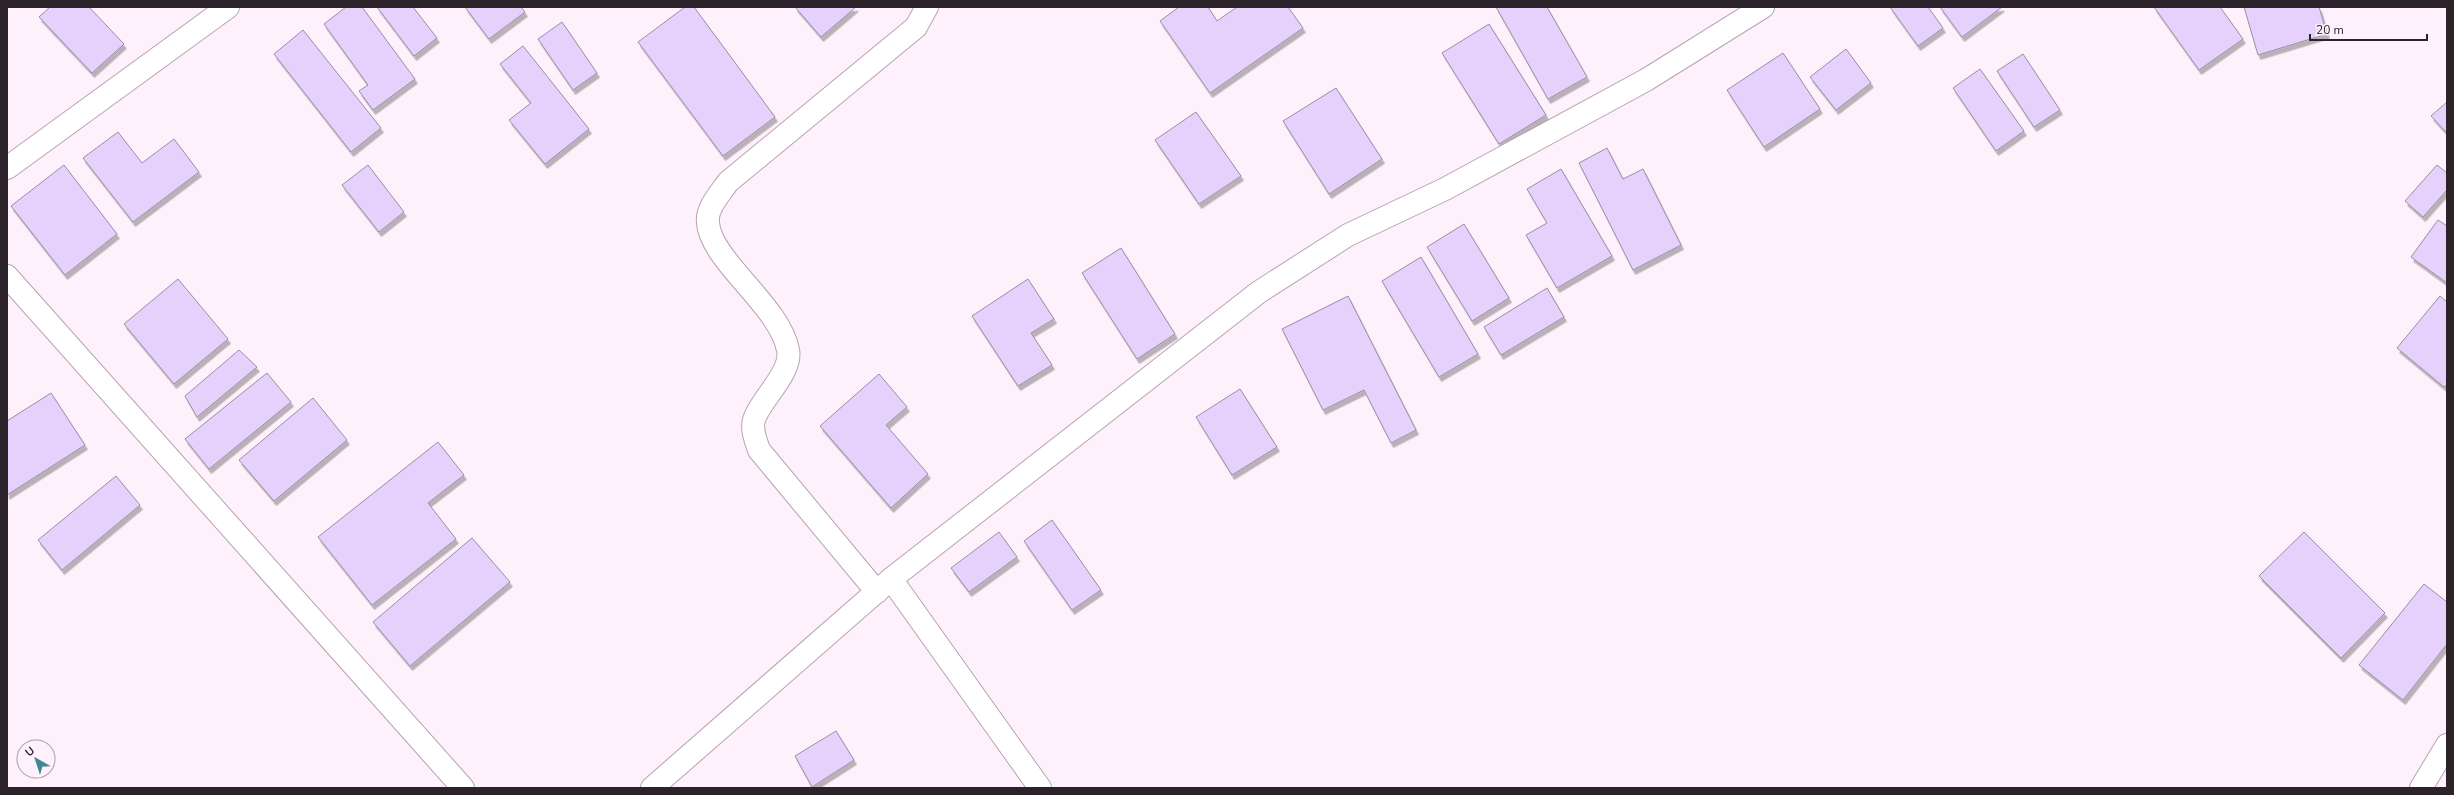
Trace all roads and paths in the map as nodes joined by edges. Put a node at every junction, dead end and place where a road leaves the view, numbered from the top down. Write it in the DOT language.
graph roads {
  1 [pos="228,7"];
  2 [pos="927,7"];
  3 [pos="1763,7"];
  4 [pos="7,168"];
  5 [pos="7,276"];
  6 [pos="884,586"];
  7 [pos="2447,745"];
  8 [pos="463,788"];
  9 [pos="652,788"];
  10 [pos="1040,788"];
  11 [pos="2420,788"];
  1 -- 4 [label="main road"];
  2 -- 6 [label="main road"];
  3 -- 6 [label="main road"];
  5 -- 8 [label="main road"];
  6 -- 9 [label="main road"];
  6 -- 10 [label="main road"];
  7 -- 11 [label="main road"];
}
